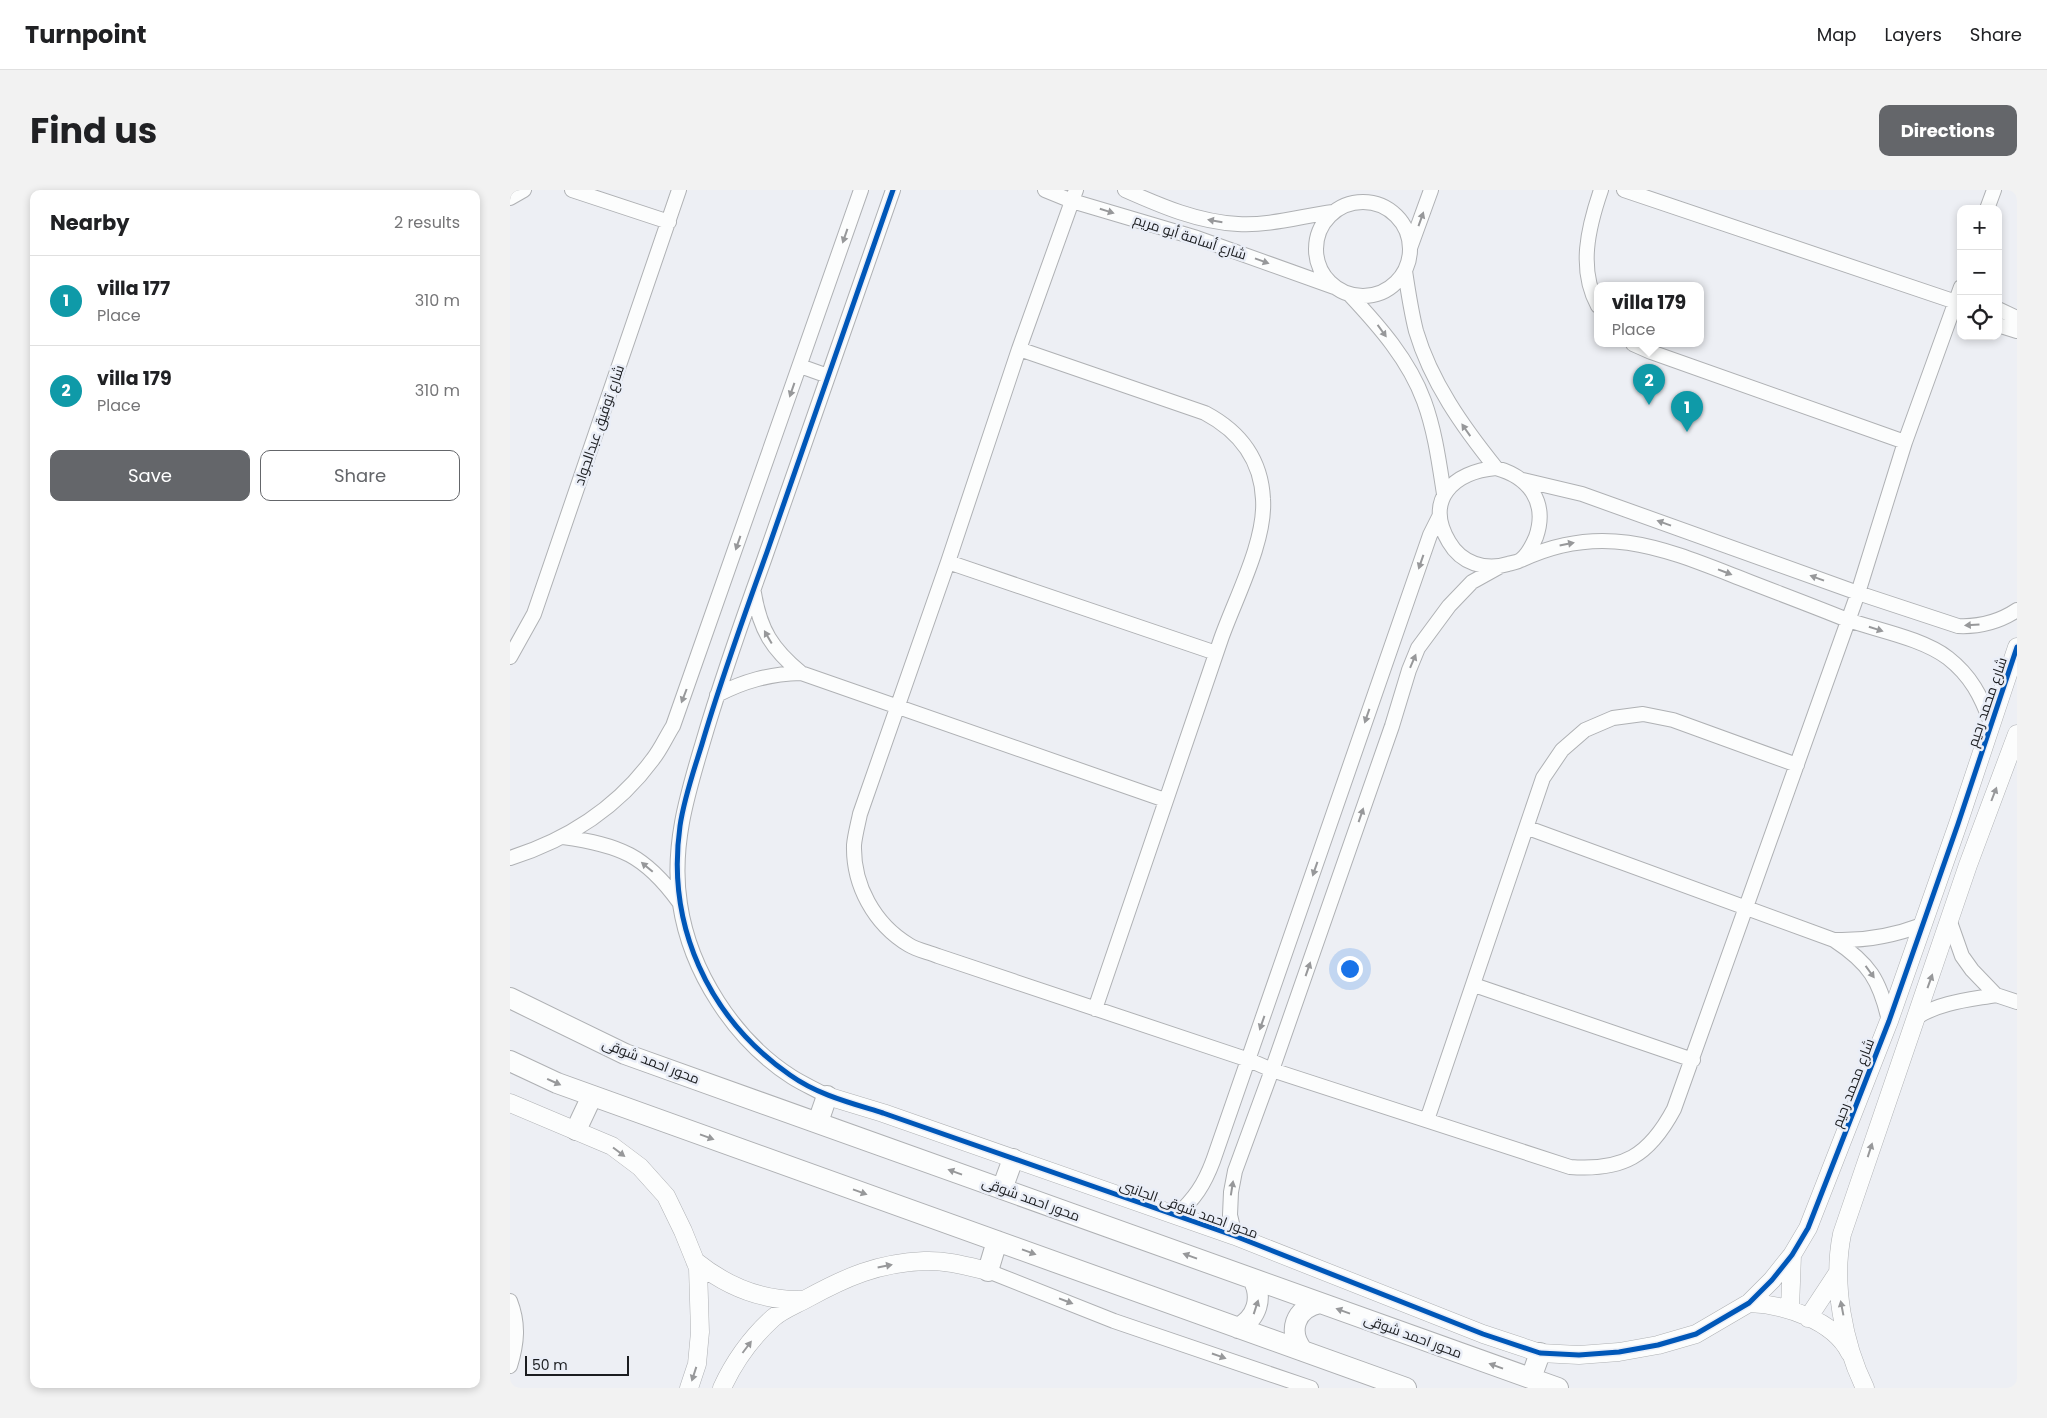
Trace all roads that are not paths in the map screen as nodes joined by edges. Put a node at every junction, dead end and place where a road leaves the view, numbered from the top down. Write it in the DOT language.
graph roads {
  1 [pos="524,190"];
  2 [pos="572,190"];
  3 [pos="680,190"];
  4 [pos="861,190"];
  5 [pos="893,190"];
  6 [pos="1044,190"];
  7 [pos="1125,190"];
  8 [pos="1362,190"];
  9 [pos="1431,190"];
  10 [pos="1601,190"];
  11 [pos="1624,190"];
  12 [pos="1994,190"];
  13 [pos="1074,196"];
  14 [pos="510,198"];
  15 [pos="1347,204"];
  16 [pos="1988,205"];
  17 [pos="1333,212"];
  18 [pos="669,222"];
  19 [pos="1410,249"];
  20 [pos="1405,271"];
  21 [pos="1334,288"];
  22 [pos="1350,295"];
  23 [pos="1958,295"];
  24 [pos="1594,299"];
  25 [pos="1956,302"];
  26 [pos="2002,312"];
  27 [pos="2017,318"];
  28 [pos="1954,324"];
  29 [pos="2002,326"];
  30 [pos="2017,331"];
  31 [pos="1640,347"];
  32 [pos="1019,349"];
  33 [pos="800,366"];
  34 [pos="828,376"];
  35 [pos="1905,442"];
  36 [pos="1496,468"];
  37 [pos="1523,480"];
  38 [pos="1444,494"];
  39 [pos="1438,517"];
  40 [pos="1522,560"];
  41 [pos="948,562"];
  42 [pos="1499,567"];
  43 [pos="753,590"];
  44 [pos="1858,593"];
  45 [pos="2017,610"];
  46 [pos="1848,620"];
  47 [pos="2017,647"];
  48 [pos="1216,653"];
  49 [pos="510,657"];
  50 [pos="801,673"];
  51 [pos="717,696"];
  52 [pos="897,706"];
  53 [pos="1991,723"];
  54 [pos="2017,734"];
  55 [pos="1797,765"];
  56 [pos="1165,800"];
  57 [pos="1958,824"];
  58 [pos="1528,828"];
  59 [pos="1981,830"];
  60 [pos="563,837"];
  61 [pos="510,858"];
  62 [pos="679,903"];
  63 [pos="1747,908"];
  64 [pos="1950,922"];
  65 [pos="1922,925"];
  66 [pos="1834,940"];
  67 [pos="1474,985"];
  68 [pos="1996,995"];
  69 [pos="510,998"];
  70 [pos="2017,1002"];
  71 [pos="1095,1008"];
  72 [pos="1917,1017"];
  73 [pos="1888,1021"];
  74 [pos="1249,1060"];
  75 [pos="1693,1060"];
  76 [pos="510,1061"];
  77 [pos="1272,1070"];
  78 [pos="592,1096"];
  79 [pos="827,1096"];
  80 [pos="510,1103"];
  81 [pos="1427,1120"];
  82 [pos="818,1122"];
  83 [pos="576,1130"];
  84 [pos="1013,1159"];
  85 [pos="1002,1189"];
  86 [pos="1176,1216"];
  87 [pos="1235,1236"];
  88 [pos="997,1241"];
  89 [pos="1792,1255"];
  90 [pos="695,1261"];
  91 [pos="988,1271"];
  92 [pos="1837,1274"];
  93 [pos="1253,1279"];
  94 [pos="735,1288"];
  95 [pos="763,1297"];
  96 [pos="803,1300"];
  97 [pos="510,1301"];
  98 [pos="1749,1302"];
  99 [pos="1320,1303"];
  100 [pos="700,1306"];
  101 [pos="1790,1309"];
  102 [pos="775,1316"];
  103 [pos="1808,1318"];
  104 [pos="1238,1328"];
  105 [pos="1303,1351"];
  106 [pos="1540,1353"];
  107 [pos="1855,1363"];
  108 [pos="510,1366"];
  109 [pos="1531,1378"];
  110 [pos="689,1388"];
  111 [pos="722,1388"];
  112 [pos="1311,1388"];
  113 [pos="1406,1388"];
  114 [pos="1558,1388"];
  115 [pos="1865,1388"];
  1 -- 14 [label="street"];
  2 -- 18 [label="street"];
  3 -- 18 [label="street, شارع توفيق عبدالجواد"];
  4 -- 33 [label="street, one-way"];
  5 -- 34 [label="street"];
  6 -- 13 [label="street, شارع أسامة أبو مريم"];
  17 -- 7 [label="street, شارع أسامة أبو مريم, one-way"];
  8 -- 15 [label="street"];
  19 -- 9 [label="street, one-way"];
  10 -- 24 [label="street"];
  11 -- 25 [label="street"];
  12 -- 16 [label="street"];
  13 -- 21 [label="street, شارع أسامة أبو مريم, one-way"];
  13 -- 32 [label="street"];
  15 -- 17 [label="street"];
  15 -- 19 [label="street"];
  17 -- 21 [label="street"];
  18 -- 49 [label="street, شارع توفيق عبدالجواد"];
  19 -- 20 [label="street"];
  20 -- 22 [label="street"];
  36 -- 20 [label="street, one-way"];
  21 -- 22 [label="street"];
  22 -- 38 [label="street, one-way"];
  23 -- 25 [label="street"];
  25 -- 28 [label="street"];
  26 -- 27 [label="street"];
  28 -- 35 [label="street"];
  29 -- 30 [label="street"];
  31 -- 35 [label="street"];
  32 -- 41 [label="street"];
  32 -- 48 [label="street"];
  33 -- 34 [label="street"];
  33 -- 60 [label="street, one-way"];
  34 -- 43 [label="street"];
  35 -- 44 [label="street"];
  36 -- 37 [label="street"];
  36 -- 38 [label="street"];
  37 -- 40 [label="street"];
  44 -- 37 [label="street, one-way"];
  38 -- 39 [label="street"];
  39 -- 42 [label="street"];
  39 -- 74 [label="street, one-way"];
  40 -- 42 [label="street"];
  40 -- 46 [label="street, one-way"];
  41 -- 48 [label="street"];
  41 -- 52 [label="street"];
  77 -- 42 [label="street, one-way"];
  50 -- 43 [label="street, one-way"];
  43 -- 51 [label="street"];
  45 -- 44 [label="street, one-way"];
  44 -- 46 [label="street"];
  46 -- 53 [label="street, one-way"];
  46 -- 55 [label="street"];
  47 -- 53 [label="street, شارع محمد رحيم"];
  48 -- 56 [label="street"];
  50 -- 51 [label="street"];
  50 -- 52 [label="street"];
  51 -- 62 [label="street"];
  52 -- 56 [label="street"];
  52 -- 71 [label="street"];
  53 -- 57 [label="street, شارع محمد رحيم"];
  59 -- 54 [label="street, one-way"];
  55 -- 58 [label="street"];
  55 -- 63 [label="street"];
  56 -- 71 [label="street"];
  57 -- 59 [label="street"];
  57 -- 65 [label="street, شارع محمد رحيم"];
  58 -- 63 [label="street"];
  58 -- 67 [label="street"];
  59 -- 64 [label="street"];
  60 -- 61 [label="street"];
  62 -- 60 [label="street, one-way"];
  62 -- 79 [label="street"];
  63 -- 66 [label="street"];
  63 -- 75 [label="street"];
  64 -- 68 [label="street"];
  72 -- 64 [label="street, one-way"];
  65 -- 66 [label="street"];
  65 -- 73 [label="street, شارع محمد رحيم"];
  66 -- 73 [label="street, one-way"];
  67 -- 75 [label="street"];
  67 -- 81 [label="street"];
  68 -- 70 [label="street"];
  68 -- 72 [label="street"];
  69 -- 82 [label="main road, محور احمد شوقى"];
  71 -- 74 [label="street"];
  92 -- 72 [label="street, one-way"];
  73 -- 89 [label="street, شارع محمد رحيم"];
  74 -- 77 [label="street"];
  74 -- 86 [label="street"];
  75 -- 81 [label="street"];
  76 -- 78 [label="main road, one-way"];
  77 -- 81 [label="street"];
  87 -- 77 [label="street, one-way"];
  78 -- 83 [label="main road"];
  78 -- 88 [label="main road, one-way"];
  79 -- 82 [label="main road"];
  79 -- 84 [label="street, محور احمد شوقى الجانبى"];
  80 -- 83 [label="street"];
  85 -- 82 [label="main road, محور احمد شوقى, one-way"];
  83 -- 90 [label="street, one-way"];
  84 -- 85 [label="main road"];
  84 -- 86 [label="street, محور احمد شوقى الجانبى"];
  93 -- 85 [label="main road, محور احمد شوقى, one-way"];
  86 -- 87 [label="street, محور احمد شوقى الجانبى"];
  87 -- 106 [label="street, محور احمد شوقى الجانبى"];
  88 -- 91 [label="main road"];
  88 -- 104 [label="main road, one-way"];
  89 -- 98 [label="street, شارع محمد رحيم"];
  89 -- 101 [label="street"];
  90 -- 94 [label="street"];
  90 -- 100 [label="street"];
  96 -- 91 [label="street, one-way"];
  91 -- 112 [label="street, one-way"];
  92 -- 103 [label="street"];
  107 -- 92 [label="street, one-way"];
  93 -- 99 [label="main road, محور احمد شوقى"];
  104 -- 93 [label="main road, one-way"];
  94 -- 95 [label="street"];
  94 -- 100 [label="street"];
  95 -- 96 [label="street"];
  95 -- 102 [label="street"];
  96 -- 102 [label="street"];
  97 -- 108 [label="street"];
  98 -- 101 [label="street"];
  98 -- 106 [label="street, شارع محمد رحيم"];
  99 -- 105 [label="main road"];
  109 -- 99 [label="main road, محور احمد شوقى, one-way"];
  100 -- 110 [label="street, one-way"];
  101 -- 103 [label="street"];
  111 -- 102 [label="street, one-way"];
  103 -- 107 [label="street"];
  104 -- 105 [label="main road"];
  105 -- 113 [label="main road"];
  106 -- 109 [label="main road"];
  107 -- 115 [label="street"];
  109 -- 114 [label="main road, محور احمد شوقى"];
}
